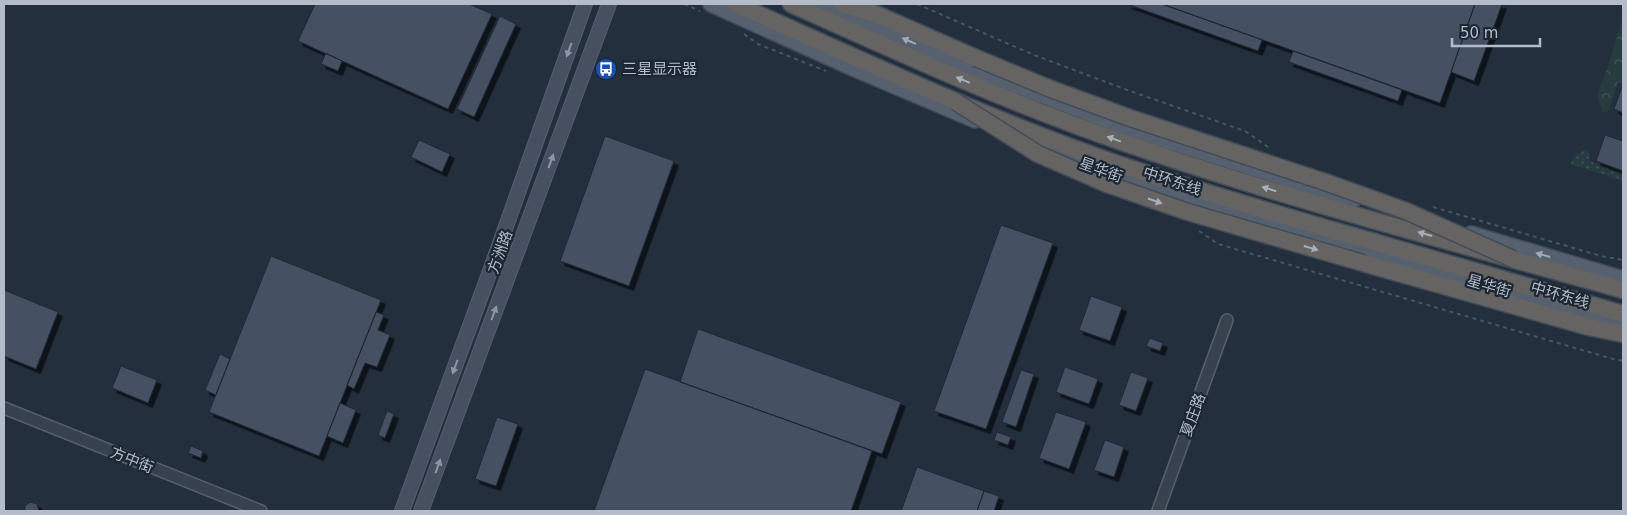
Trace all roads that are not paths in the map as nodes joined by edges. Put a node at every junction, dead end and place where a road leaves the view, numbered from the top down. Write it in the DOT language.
graph roads {
  1 [pos="585,4"];
  2 [pos="609,4"];
  3 [pos="710,4"];
  4 [pos="736,4"];
  5 [pos="790,4"];
  6 [pos="821,4"];
  7 [pos="842,4"];
  8 [pos="956,102"];
  9 [pos="1513,259"];
  10 [pos="1623,279"];
  11 [pos="1623,290"];
  12 [pos="1623,314"];
  13 [pos="1227,320"];
  14 [pos="1623,326"];
  15 [pos="1623,334"];
  16 [pos="4,408"];
  17 [pos="261,511"];
  18 [pos="402,511"];
  19 [pos="421,511"];
  20 [pos="1158,511"];
  1 -- 18 [label="main road, 方洲路, one-way"];
  19 -- 2 [label="main road, 方洲路, one-way"];
  3 -- 14 [label="main road, 星华街"];
  4 -- 8 [label="highway, 中环东线"];
  9 -- 5 [label="highway, 中环东线, one-way, bridge"];
  10 -- 6 [label="main road, one-way"];
  7 -- 9 [label="highway, bridge"];
  8 -- 12 [label="highway, 中环东线, bridge"];
  8 -- 15 [label="highway, one-way, bridge"];
  9 -- 11 [label="highway, 中环东线"];
  13 -- 20 [label="street, 夏庄路"];
  16 -- 17 [label="street, 方中街"];
}
